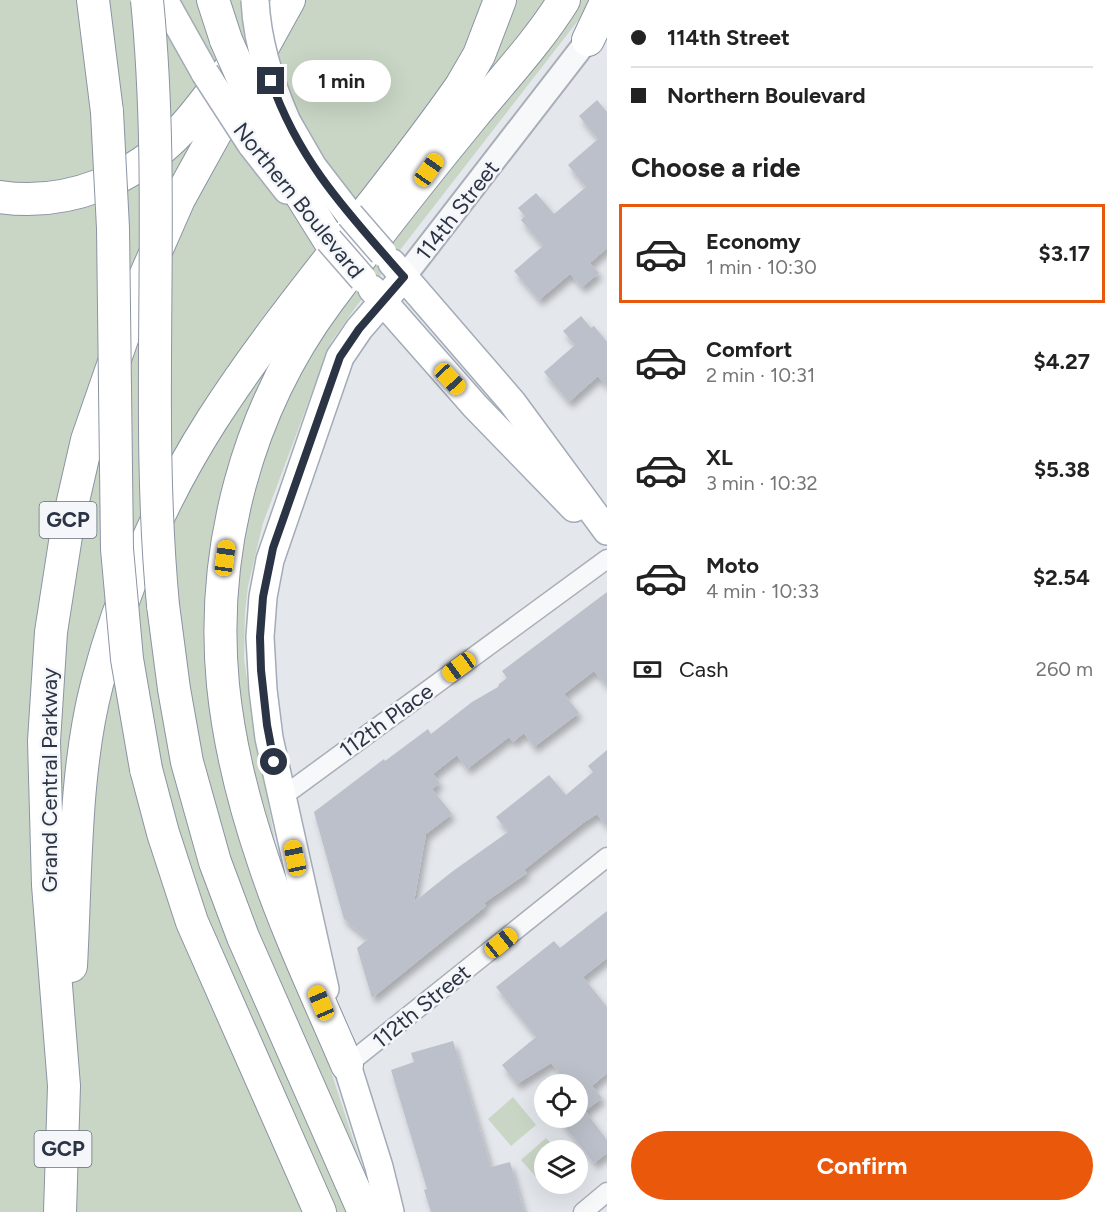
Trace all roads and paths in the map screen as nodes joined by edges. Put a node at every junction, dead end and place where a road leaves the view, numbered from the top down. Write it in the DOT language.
graph roads {
  1 [pos="93,0"];
  2 [pos="113,0"];
  3 [pos="147,0"];
  4 [pos="164,0"];
  5 [pos="213,0"];
  6 [pos="255,0"];
  7 [pos="282,0"];
  8 [pos="289,0"];
  9 [pos="501,0"];
  10 [pos="521,0"];
  11 [pos="564,0"];
  12 [pos="607,0"];
  13 [pos="607,14"];
  14 [pos="597,37"];
  15 [pos="116,112"];
  16 [pos="268,133"];
  17 [pos="429,170"];
  18 [pos="0,197"];
  19 [pos="329,240"];
  20 [pos="404,277"];
  21 [pos="382,302"];
  22 [pos="607,531"];
  23 [pos="607,537"];
  24 [pos="607,559"];
  25 [pos="282,797"];
  26 [pos="607,857"];
  27 [pos="347,1065"];
  28 [pos="64,1086"];
  29 [pos="607,1192"];
  30 [pos="60,1212"];
  31 [pos="320,1212"];
  32 [pos="364,1212"];
  33 [pos="390,1212"];
  34 [pos="583,1212"];
  1 -- 15 [label="highway"];
  2 -- 15 [label="highway"];
  3 -- 32 [label="highway, bridge"];
  4 -- 16 [label="main road, Northern Boulevard, bridge"];
  5 -- 16 [label="highway, bridge"];
  6 -- 16 [label="main road, Northern Boulevard, bridge"];
  7 -- 18 [label="highway"];
  8 -- 28 [label="highway, Grand Central Parkway / GCP"];
  9 -- 28 [label="highway"];
  10 -- 17 [label="highway"];
  11 -- 17 [label="highway"];
  12 -- 14 [label="highway"];
  13 -- 14 [label="street, 114th Street"];
  14 -- 20 [label="street, 114th Street"];
  15 -- 31 [label="highway, bridge"];
  16 -- 19 [label="highway"];
  16 -- 20 [label="main road, Northern Boulevard, bridge"];
  17 -- 27 [label="highway"];
  19 -- 21 [label="main road, Northern Boulevard, bridge"];
  20 -- 21 [label="main road, 114th Street"];
  20 -- 22 [label="main road, Northern Boulevard"];
  21 -- 23 [label="main road, Northern Boulevard"];
  21 -- 25 [label="main road, 114th Street"];
  24 -- 25 [label="street, 112th Place"];
  25 -- 27 [label="main road, 114th Street"];
  26 -- 27 [label="street, 112th Street"];
  27 -- 33 [label="main road, 114th Street"];
  28 -- 30 [label="highway, Grand Central Parkway / GCP"];
  29 -- 34 [label="street"];
}
